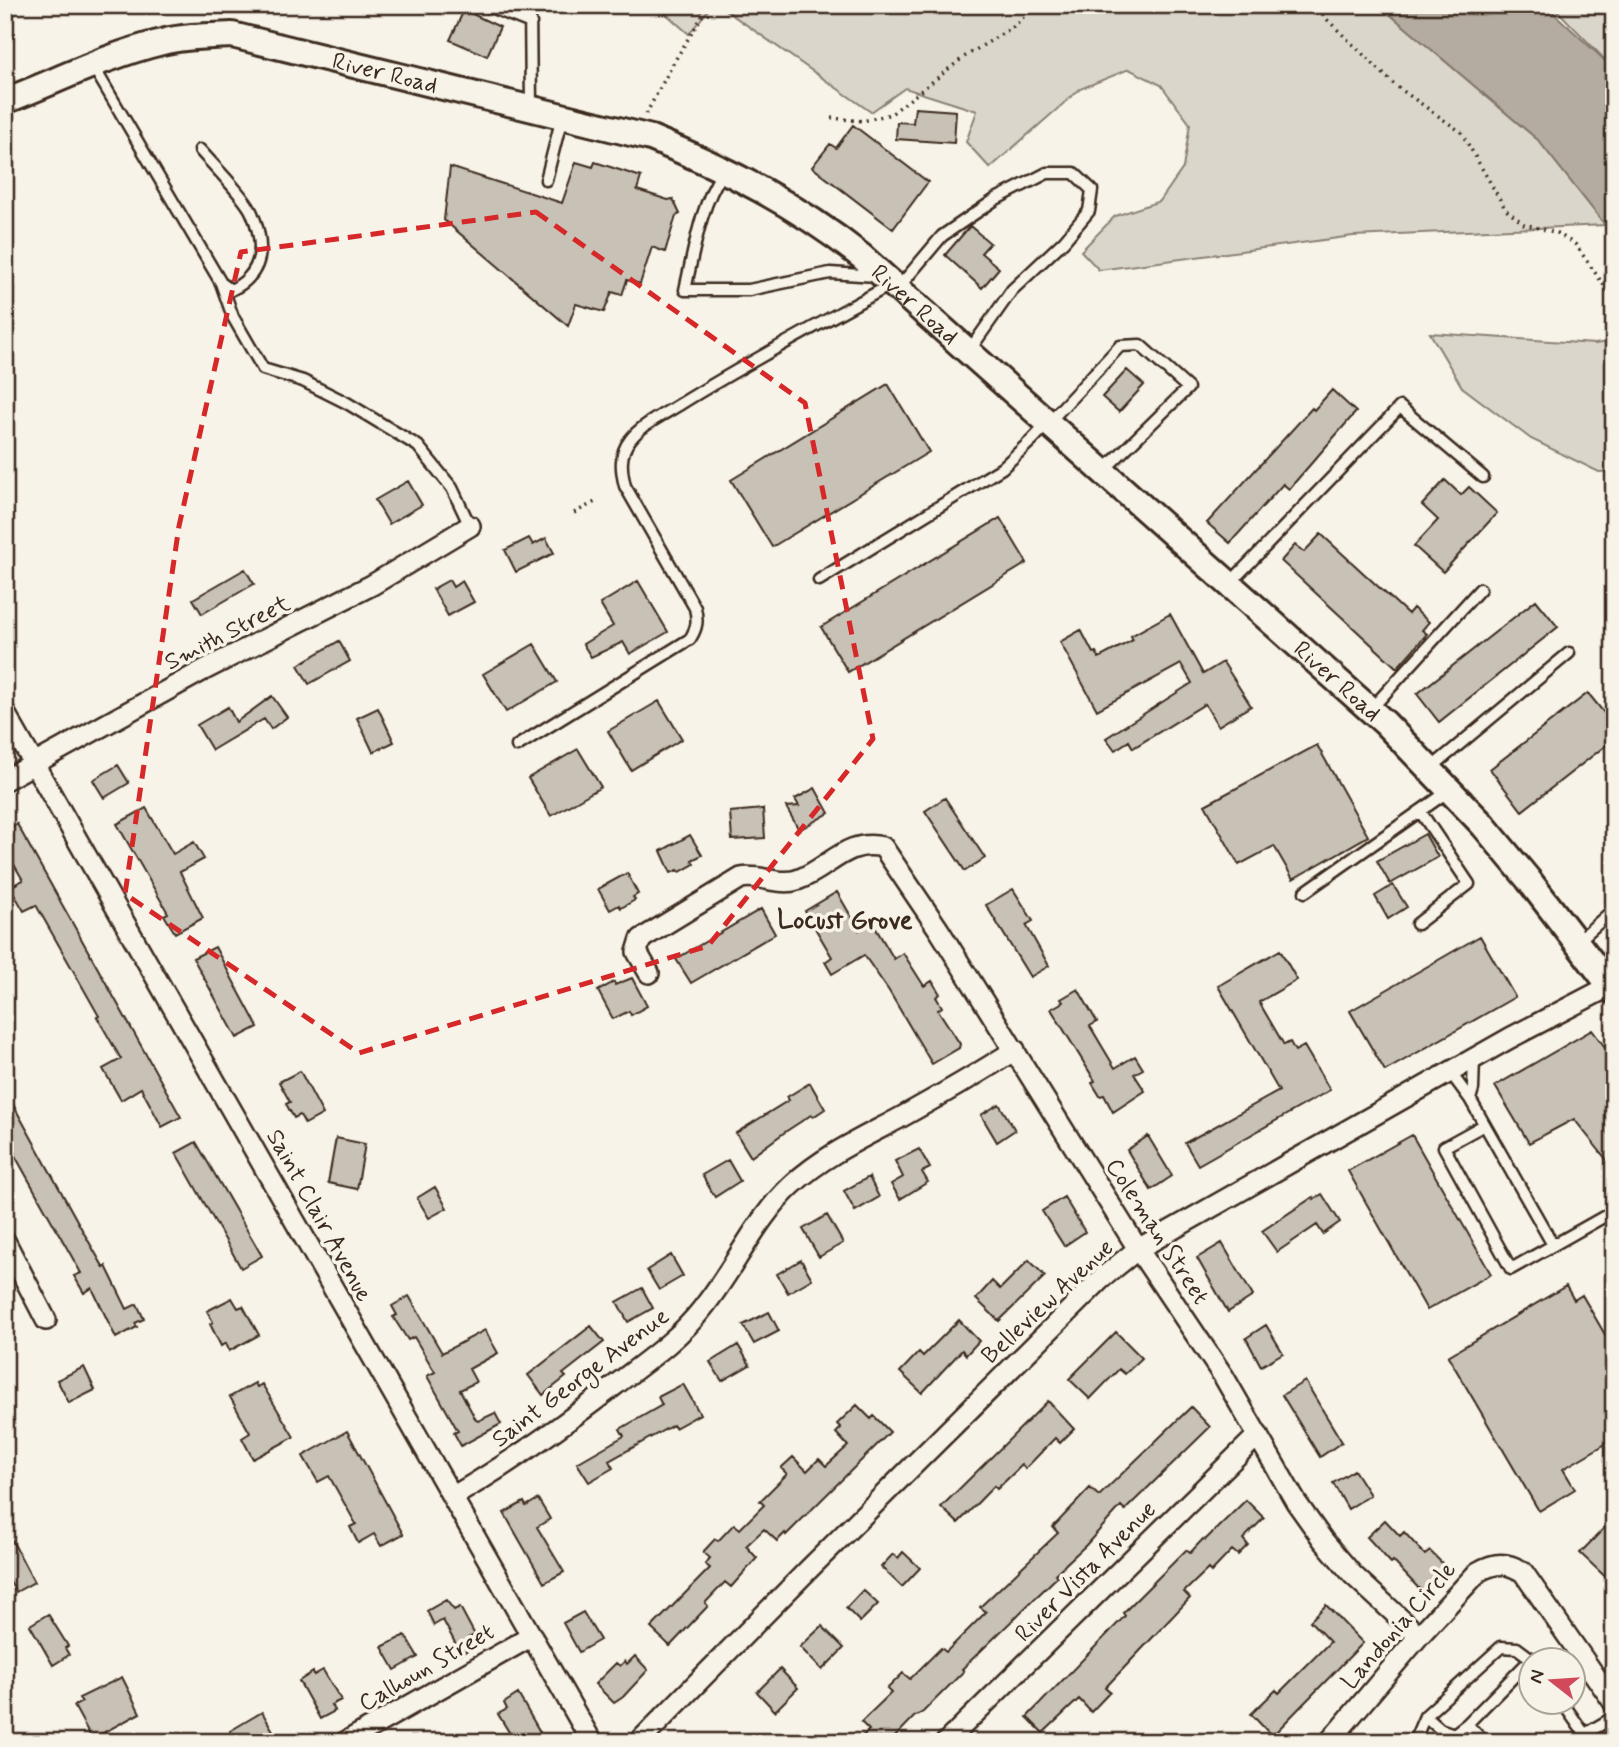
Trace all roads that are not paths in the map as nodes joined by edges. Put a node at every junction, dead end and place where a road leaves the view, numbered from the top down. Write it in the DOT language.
graph roads {
  1 [pos="485,5"];
  2 [pos="530,5"];
  3 [pos="531,23"];
  4 [pos="93,66"];
  5 [pos="5,101"];
  6 [pos="531,107"];
  7 [pos="562,117"];
  8 [pos="200,150"];
  9 [pos="724,169"];
  10 [pos="546,180"];
  11 [pos="220,283"];
  12 [pos="891,283"];
  13 [pos="969,351"];
  14 [pos="1049,422"];
  15 [pos="1104,470"];
  16 [pos="1483,477"];
  17 [pos="470,526"];
  18 [pos="819,580"];
  19 [pos="1230,583"];
  20 [pos="1480,589"];
  21 [pos="1569,653"];
  22 [pos="1370,710"];
  23 [pos="5,713"];
  24 [pos="517,746"];
  25 [pos="34,765"];
  26 [pos="1431,768"];
  27 [pos="5,780"];
  28 [pos="1450,790"];
  29 [pos="1420,811"];
  30 [pos="1305,892"];
  31 [pos="1614,909"];
  32 [pos="1417,924"];
  33 [pos="1576,942"];
  34 [pos="649,973"];
  35 [pos="1612,988"];
  36 [pos="1015,1050"];
  37 [pos="1474,1058"];
  38 [pos="1450,1072"];
  39 [pos="1470,1099"];
  40 [pos="1484,1125"];
  41 [pos="1614,1211"];
  42 [pos="5,1241"];
  43 [pos="1553,1245"];
  44 [pos="1139,1249"];
  45 [pos="46,1320"];
  46 [pos="1258,1435"];
  47 [pos="452,1497"];
  48 [pos="532,1636"];
  49 [pos="1419,1636"];
  50 [pos="1518,1649"];
  51 [pos="1518,1674"];
  52 [pos="1614,1703"];
  53 [pos="1425,1716"];
  54 [pos="1572,1716"];
  55 [pos="1614,1717"];
  56 [pos="1467,1724"];
  57 [pos="1587,1738"];
  58 [pos="345,1742"];
  59 [pos="592,1742"];
  60 [pos="639,1742"];
  61 [pos="946,1742"];
  62 [pos="1329,1742"];
  63 [pos="1418,1742"];
  64 [pos="1484,1742"];
  1 -- 3 [label="lane"];
  2 -- 3 [label="lane"];
  3 -- 6 [label="lane"];
  4 -- 5 [label="street, River Road"];
  4 -- 6 [label="street, River Road"];
  4 -- 11 [label="lane"];
  6 -- 7 [label="street, River Road"];
  7 -- 9 [label="street, River Road"];
  7 -- 10 [label="lane"];
  8 -- 11 [label="lane"];
  9 -- 12 [label="street, River Road"];
  9 -- 12 [label="lane"];
  11 -- 17 [label="lane"];
  12 -- 13 [label="street, River Road"];
  12 -- 13 [label="lane"];
  12 -- 24 [label="lane"];
  13 -- 14 [label="street, River Road"];
  14 -- 15 [label="street, River Road"];
  14 -- 15 [label="lane"];
  14 -- 18 [label="lane"];
  15 -- 19 [label="street, River Road"];
  16 -- 19 [label="lane"];
  17 -- 25 [label="street, Smith Street"];
  19 -- 22 [label="street, River Road"];
  20 -- 22 [label="lane"];
  21 -- 26 [label="lane"];
  22 -- 26 [label="street, River Road"];
  23 -- 25 [label="street, Saint Clair Avenue"];
  25 -- 27 [label="street, Smith Street"];
  25 -- 47 [label="street, Saint Clair Avenue"];
  26 -- 28 [label="street, River Road"];
  28 -- 29 [label="lane"];
  28 -- 33 [label="street, River Road"];
  29 -- 30 [label="lane"];
  29 -- 32 [label="lane"];
  31 -- 33 [label="lane"];
  33 -- 35 [label="street, River Road"];
  34 -- 36 [label="street, Coleman Street"];
  35 -- 37 [label="street, Belleview Avenue"];
  36 -- 44 [label="street, Coleman Street"];
  36 -- 47 [label="street, Saint George Avenue"];
  37 -- 38 [label="street, Belleview Avenue"];
  37 -- 39 [label="lane"];
  38 -- 39 [label="lane"];
  38 -- 44 [label="street, Belleview Avenue"];
  39 -- 40 [label="lane"];
  40 -- 43 [label="lane"];
  40 -- 43 [label="lane"];
  41 -- 43 [label="lane"];
  42 -- 45 [label="street"];
  44 -- 46 [label="street, Coleman Street"];
  44 -- 60 [label="street, Belleview Avenue"];
  46 -- 49 [label="street, Coleman Street"];
  46 -- 61 [label="street, River Vista Avenue"];
  47 -- 48 [label="street, Saint Clair Avenue"];
  48 -- 58 [label="street, Calhoun Street"];
  48 -- 59 [label="street, Saint Clair Avenue"];
  49 -- 52 [label="street, Landonia Circle"];
  49 -- 62 [label="street, Landonia Circle"];
  50 -- 53 [label="lane"];
  51 -- 56 [label="lane"];
  53 -- 56 [label="lane"];
  53 -- 63 [label="lane"];
  54 -- 57 [label="lane"];
  55 -- 57 [label="lane"];
  56 -- 64 [label="lane"];
}
